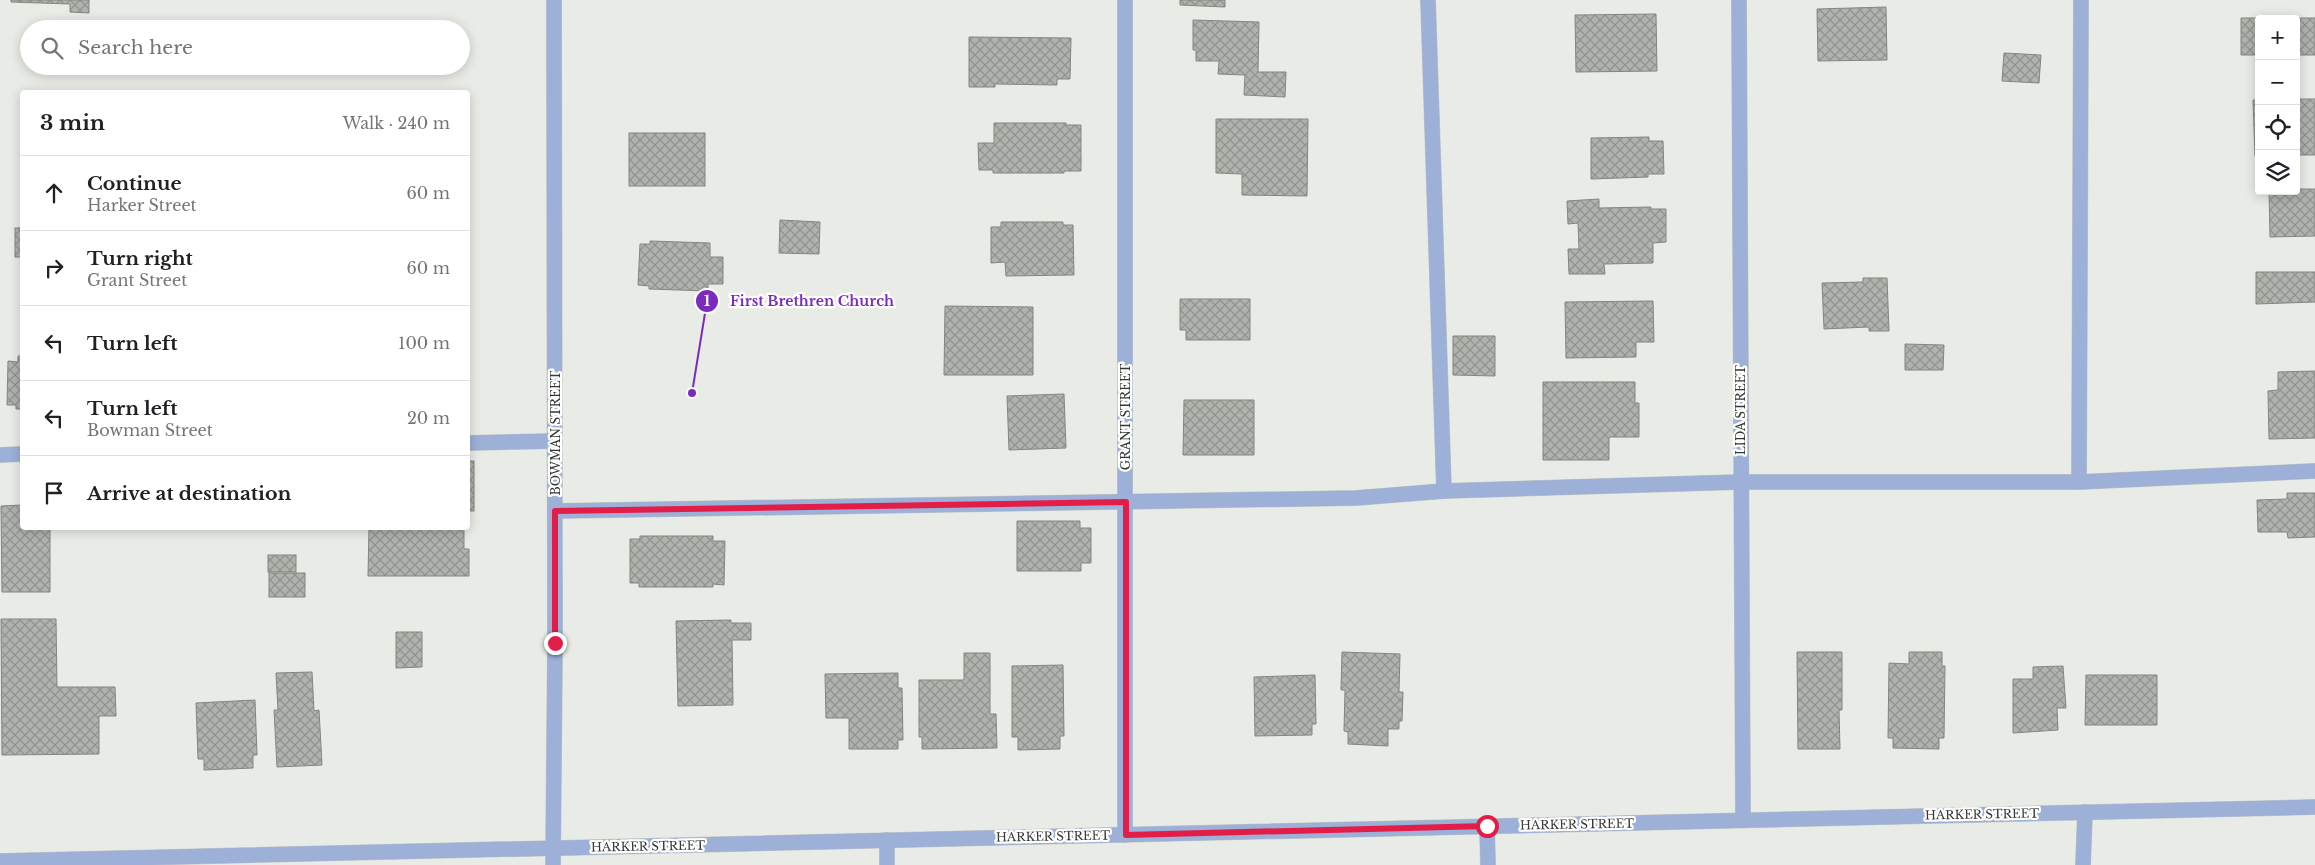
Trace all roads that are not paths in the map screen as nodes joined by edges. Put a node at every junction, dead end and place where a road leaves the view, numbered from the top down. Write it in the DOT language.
graph roads {
  1 [pos="554,0"];
  2 [pos="1125,0"];
  3 [pos="1428,0"];
  4 [pos="1739,0"];
  5 [pos="2081,0"];
  6 [pos="555,441"];
  7 [pos="470,443"];
  8 [pos="20,454"];
  9 [pos="0,455"];
  10 [pos="2315,471"];
  11 [pos="1740,482"];
  12 [pos="2079,482"];
  13 [pos="1444,491"];
  14 [pos="1126,502"];
  15 [pos="555,511"];
  16 [pos="2315,807"];
  17 [pos="2085,812"];
  18 [pos="1743,820"];
  19 [pos="1487,826"];
  20 [pos="1126,835"];
  21 [pos="887,840"];
  22 [pos="553,848"];
  23 [pos="0,861"];
  24 [pos="553,865"];
  25 [pos="887,865"];
  26 [pos="1488,865"];
  27 [pos="2083,865"];
  1 -- 6 [label="street, BOWMAN STREET"];
  2 -- 14 [label="street, GRANT STREET"];
  3 -- 13 [label="street"];
  4 -- 11 [label="street, LIDA STREET"];
  5 -- 12 [label="street"];
  6 -- 7 [label="street"];
  6 -- 15 [label="street, BOWMAN STREET"];
  8 -- 9 [label="street"];
  10 -- 12 [label="street"];
  11 -- 12 [label="street"];
  11 -- 13 [label="street"];
  11 -- 18 [label="street, LIDA STREET"];
  13 -- 14 [label="street"];
  14 -- 15 [label="street"];
  14 -- 20 [label="street, GRANT STREET"];
  15 -- 22 [label="street, BOWMAN STREET"];
  16 -- 17 [label="street, HARKER STREET"];
  17 -- 18 [label="street, HARKER STREET"];
  17 -- 27 [label="street"];
  18 -- 19 [label="street, HARKER STREET"];
  19 -- 20 [label="street, HARKER STREET"];
  19 -- 26 [label="street"];
  20 -- 21 [label="street, HARKER STREET"];
  21 -- 22 [label="street, HARKER STREET"];
  21 -- 25 [label="street"];
  22 -- 23 [label="street, HARKER STREET"];
  22 -- 24 [label="street, BOWMAN STREET"];
}
